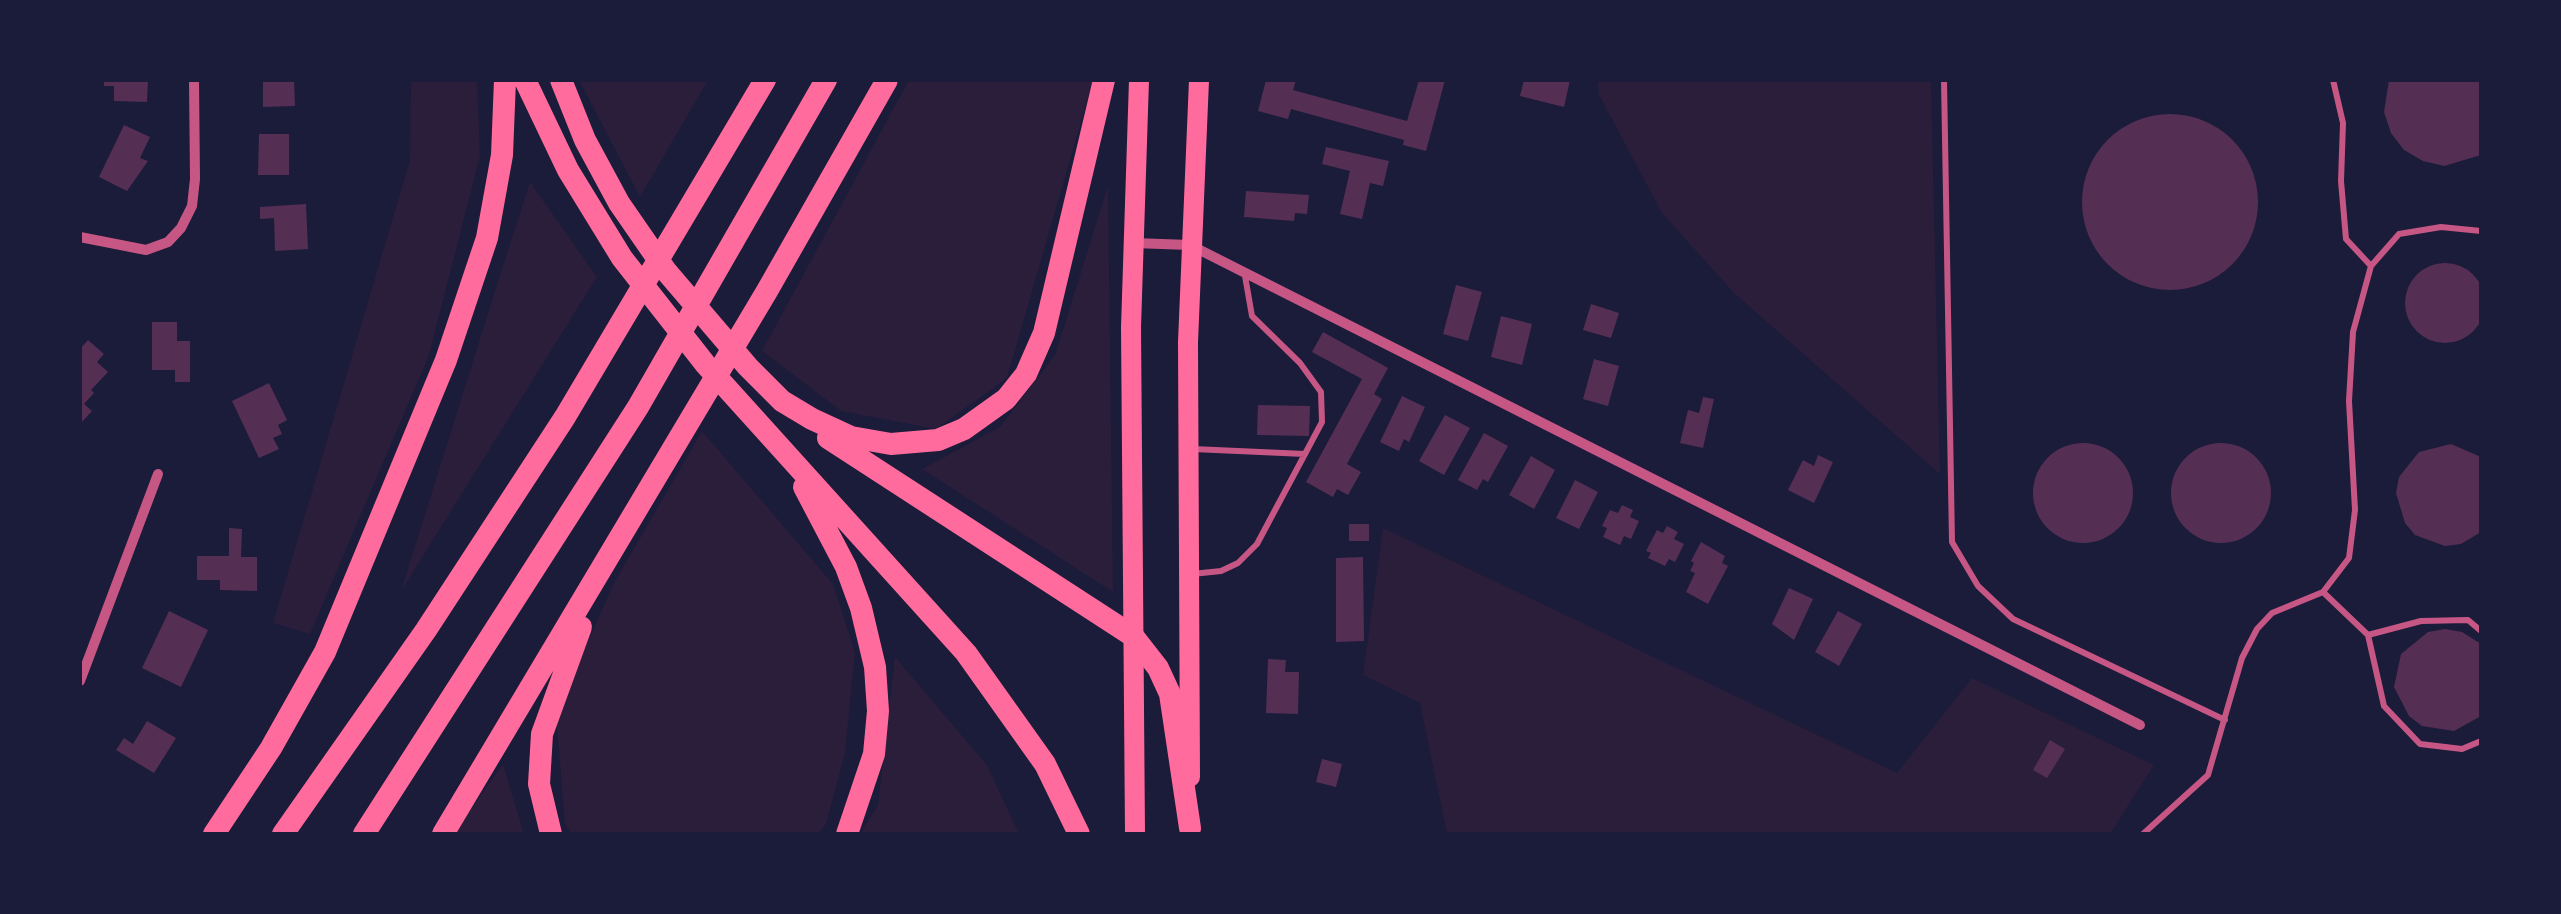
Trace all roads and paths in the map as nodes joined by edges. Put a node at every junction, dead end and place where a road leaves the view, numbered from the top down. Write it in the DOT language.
graph roads {
  1 [pos="194,80"];
  2 [pos="505,80"];
  3 [pos="525,80"];
  4 [pos="561,80"];
  5 [pos="751,80"];
  6 [pos="764,80"];
  7 [pos="826,80"];
  8 [pos="886,80"];
  9 [pos="1104,80"];
  10 [pos="1139,80"];
  11 [pos="1199,80"];
  12 [pos="1944,80"];
  13 [pos="2333,80"];
  14 [pos="741,124"];
  15 [pos="2481,231"];
  16 [pos="80,237"];
  17 [pos="1133,243"];
  18 [pos="1190,245"];
  19 [pos="2371,266"];
  20 [pos="1246,276"];
  21 [pos="782,402"];
  22 [pos="1187,448"];
  23 [pos="785,454"];
  24 [pos="1306,454"];
  25 [pos="158,474"];
  26 [pos="616,546"];
  27 [pos="1188,574"];
  28 [pos="2323,592"];
  29 [pos="2481,631"];
  30 [pos="2368,635"];
  31 [pos="1133,636"];
  32 [pos="80,681"];
  33 [pos="2225,720"];
  34 [pos="2140,725"];
  35 [pos="2481,740"];
  36 [pos="1190,831"];
  37 [pos="214,834"];
  38 [pos="283,834"];
  39 [pos="364,834"];
  40 [pos="443,834"];
  41 [pos="551,834"];
  42 [pos="847,834"];
  43 [pos="1079,834"];
  44 [pos="1135,834"];
  45 [pos="2143,834"];
  1 -- 16 [label="street"];
  2 -- 37 [label="highway"];
  3 -- 23 [label="highway"];
  4 -- 21 [label="highway"];
  5 -- 14 [label="highway"];
  6 -- 14 [label="highway"];
  7 -- 39 [label="highway"];
  8 -- 26 [label="highway"];
  9 -- 21 [label="highway"];
  10 -- 17 [label="highway"];
  11 -- 18 [label="highway"];
  12 -- 33 [label="lane"];
  13 -- 19 [label="lane"];
  14 -- 38 [label="highway"];
  15 -- 19 [label="lane"];
  17 -- 18 [label="street"];
  17 -- 31 [label="highway"];
  18 -- 20 [label="street"];
  18 -- 22 [label="highway"];
  19 -- 28 [label="lane"];
  20 -- 24 [label="lane"];
  20 -- 34 [label="street"];
  21 -- 31 [label="highway"];
  22 -- 24 [label="lane"];
  22 -- 27 [label="highway"];
  23 -- 42 [label="highway"];
  23 -- 43 [label="highway"];
  24 -- 27 [label="lane"];
  25 -- 32 [label="street"];
  26 -- 40 [label="highway"];
  26 -- 41 [label="highway"];
  27 -- 36 [label="highway"];
  28 -- 30 [label="lane"];
  28 -- 33 [label="lane"];
  29 -- 30 [label="lane"];
  30 -- 35 [label="lane"];
  31 -- 36 [label="highway"];
  31 -- 44 [label="highway"];
  33 -- 45 [label="lane"];
}
